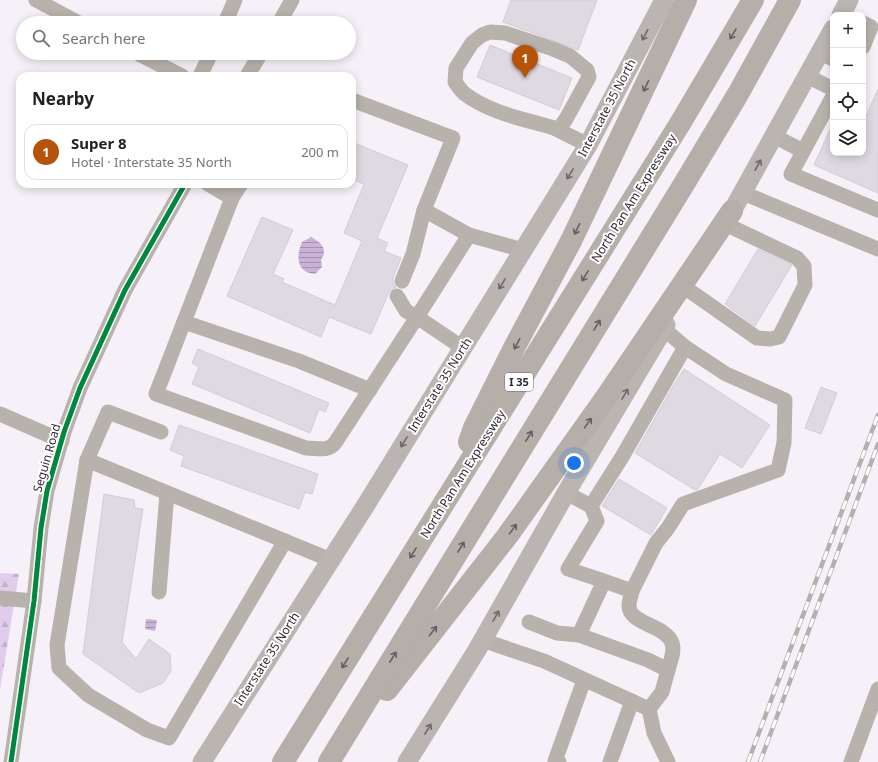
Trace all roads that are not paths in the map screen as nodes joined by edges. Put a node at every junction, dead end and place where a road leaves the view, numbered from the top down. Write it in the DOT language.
graph roads {
  1 [pos="36,0"];
  2 [pos="236,0"];
  3 [pos="292,0"];
  4 [pos="664,0"];
  5 [pos="686,0"];
  6 [pos="753,0"];
  7 [pos="790,0"];
  8 [pos="66,16"];
  9 [pos="228,16"];
  10 [pos="282,16"];
  11 [pos="866,24"];
  12 [pos="866,40"];
  13 [pos="830,43"];
  14 [pos="827,56"];
  15 [pos="151,60"];
  16 [pos="208,60"];
  17 [pos="257,60"];
  18 [pos="174,72"];
  19 [pos="202,72"];
  20 [pos="249,72"];
  21 [pos="807,76"];
  22 [pos="830,88"];
  23 [pos="356,102"];
  24 [pos="830,102"];
  25 [pos="558,130"];
  26 [pos="774,136"];
  27 [pos="588,145"];
  28 [pos="803,151"];
  29 [pos="183,188"];
  30 [pos="215,188"];
  31 [pos="238,188"];
  32 [pos="232,198"];
  33 [pos="733,209"];
  34 [pos="424,210"];
  35 [pos="878,210"];
  36 [pos="469,234"];
  37 [pos="878,249"];
  38 [pos="523,250"];
  39 [pos="402,281"];
  40 [pos="687,289"];
  41 [pos="397,296"];
  42 [pos="418,318"];
  43 [pos="184,322"];
  44 [pos="664,329"];
  45 [pos="685,347"];
  46 [pos="463,348"];
  47 [pos="370,390"];
  48 [pos="0,414"];
  49 [pos="161,432"];
  50 [pos="62,441"];
  51 [pos="86,460"];
  52 [pos="167,493"];
  53 [pos="566,493"];
  54 [pos="445,502"];
  55 [pos="591,506"];
  56 [pos="284,541"];
  57 [pos="331,560"];
  58 [pos="604,581"];
  59 [pos="632,591"];
  60 [pos="159,592"];
  61 [pos="0,598"];
  62 [pos="34,601"];
  63 [pos="529,622"];
  64 [pos="579,635"];
  65 [pos="482,640"];
  66 [pos="668,670"];
  67 [pos="584,680"];
  68 [pos="878,689"];
  69 [pos="632,701"];
  70 [pos="649,709"];
  71 [pos="11,762"];
  72 [pos="202,762"];
  73 [pos="283,762"];
  74 [pos="328,762"];
  75 [pos="332,762"];
  76 [pos="407,762"];
  77 [pos="559,762"];
  78 [pos="610,762"];
  79 [pos="668,762"];
  80 [pos="851,762"];
  1 -- 8 [label="street"];
  2 -- 9 [label="street"];
  3 -- 10 [label="street"];
  4 -- 27 [label="main road, Interstate 35 North, one-way"];
  5 -- 54 [label="highway, one-way"];
  6 -- 54 [label="highway, North Pan Am Expressway / I 35, one-way"];
  74 -- 7 [label="highway, one-way"];
  11 -- 12 [label="street"];
  13 -- 14 [label="main road"];
  14 -- 21 [label="main road"];
  15 -- 18 [label="street"];
  16 -- 19 [label="street"];
  17 -- 20 [label="street"];
  21 -- 22 [label="street"];
  21 -- 26 [label="main road"];
  23 -- 34 [label="street"];
  24 -- 28 [label="street"];
  25 -- 25 [label="street"];
  25 -- 27 [label="street"];
  26 -- 28 [label="street"];
  33 -- 26 [label="main road, one-way"];
  27 -- 38 [label="main road, Interstate 35 North, one-way"];
  28 -- 35 [label="street"];
  29 -- 50 [label="street, Seguin Road"];
  30 -- 32 [label="street"];
  31 -- 32 [label="street"];
  32 -- 43 [label="street"];
  33 -- 37 [label="street"];
  33 -- 40 [label="main road"];
  33 -- 40 [label="street"];
  75 -- 33 [label="highway, one-way"];
  34 -- 36 [label="street"];
  34 -- 39 [label="street"];
  36 -- 38 [label="street"];
  36 -- 42 [label="street"];
  38 -- 46 [label="main road, Interstate 35 North, one-way"];
  40 -- 44 [label="main road"];
  41 -- 42 [label="street"];
  42 -- 46 [label="street"];
  42 -- 47 [label="street"];
  43 -- 47 [label="street"];
  43 -- 47 [label="street"];
  44 -- 45 [label="street"];
  53 -- 44 [label="main road, one-way"];
  45 -- 55 [label="street"];
  45 -- 59 [label="street"];
  46 -- 57 [label="main road, Interstate 35 North, one-way"];
  48 -- 50 [label="street"];
  49 -- 51 [label="street"];
  50 -- 62 [label="street, Seguin Road"];
  51 -- 52 [label="street"];
  51 -- 56 [label="street"];
  52 -- 56 [label="street"];
  52 -- 60 [label="street"];
  53 -- 55 [label="street"];
  65 -- 53 [label="main road, one-way"];
  54 -- 73 [label="highway, North Pan Am Expressway / I 35, one-way"];
  55 -- 58 [label="street"];
  56 -- 57 [label="street"];
  57 -- 72 [label="main road, Interstate 35 North"];
  58 -- 59 [label="street"];
  58 -- 64 [label="street"];
  59 -- 66 [label="street"];
  61 -- 62 [label="street"];
  62 -- 71 [label="street, Seguin Road"];
  63 -- 64 [label="street"];
  64 -- 66 [label="street"];
  65 -- 67 [label="street"];
  76 -- 65 [label="main road, one-way"];
  66 -- 70 [label="street"];
  67 -- 69 [label="street"];
  67 -- 77 [label="street"];
  68 -- 80 [label="street"];
  69 -- 70 [label="street"];
  69 -- 78 [label="street"];
  70 -- 79 [label="street"];
}
